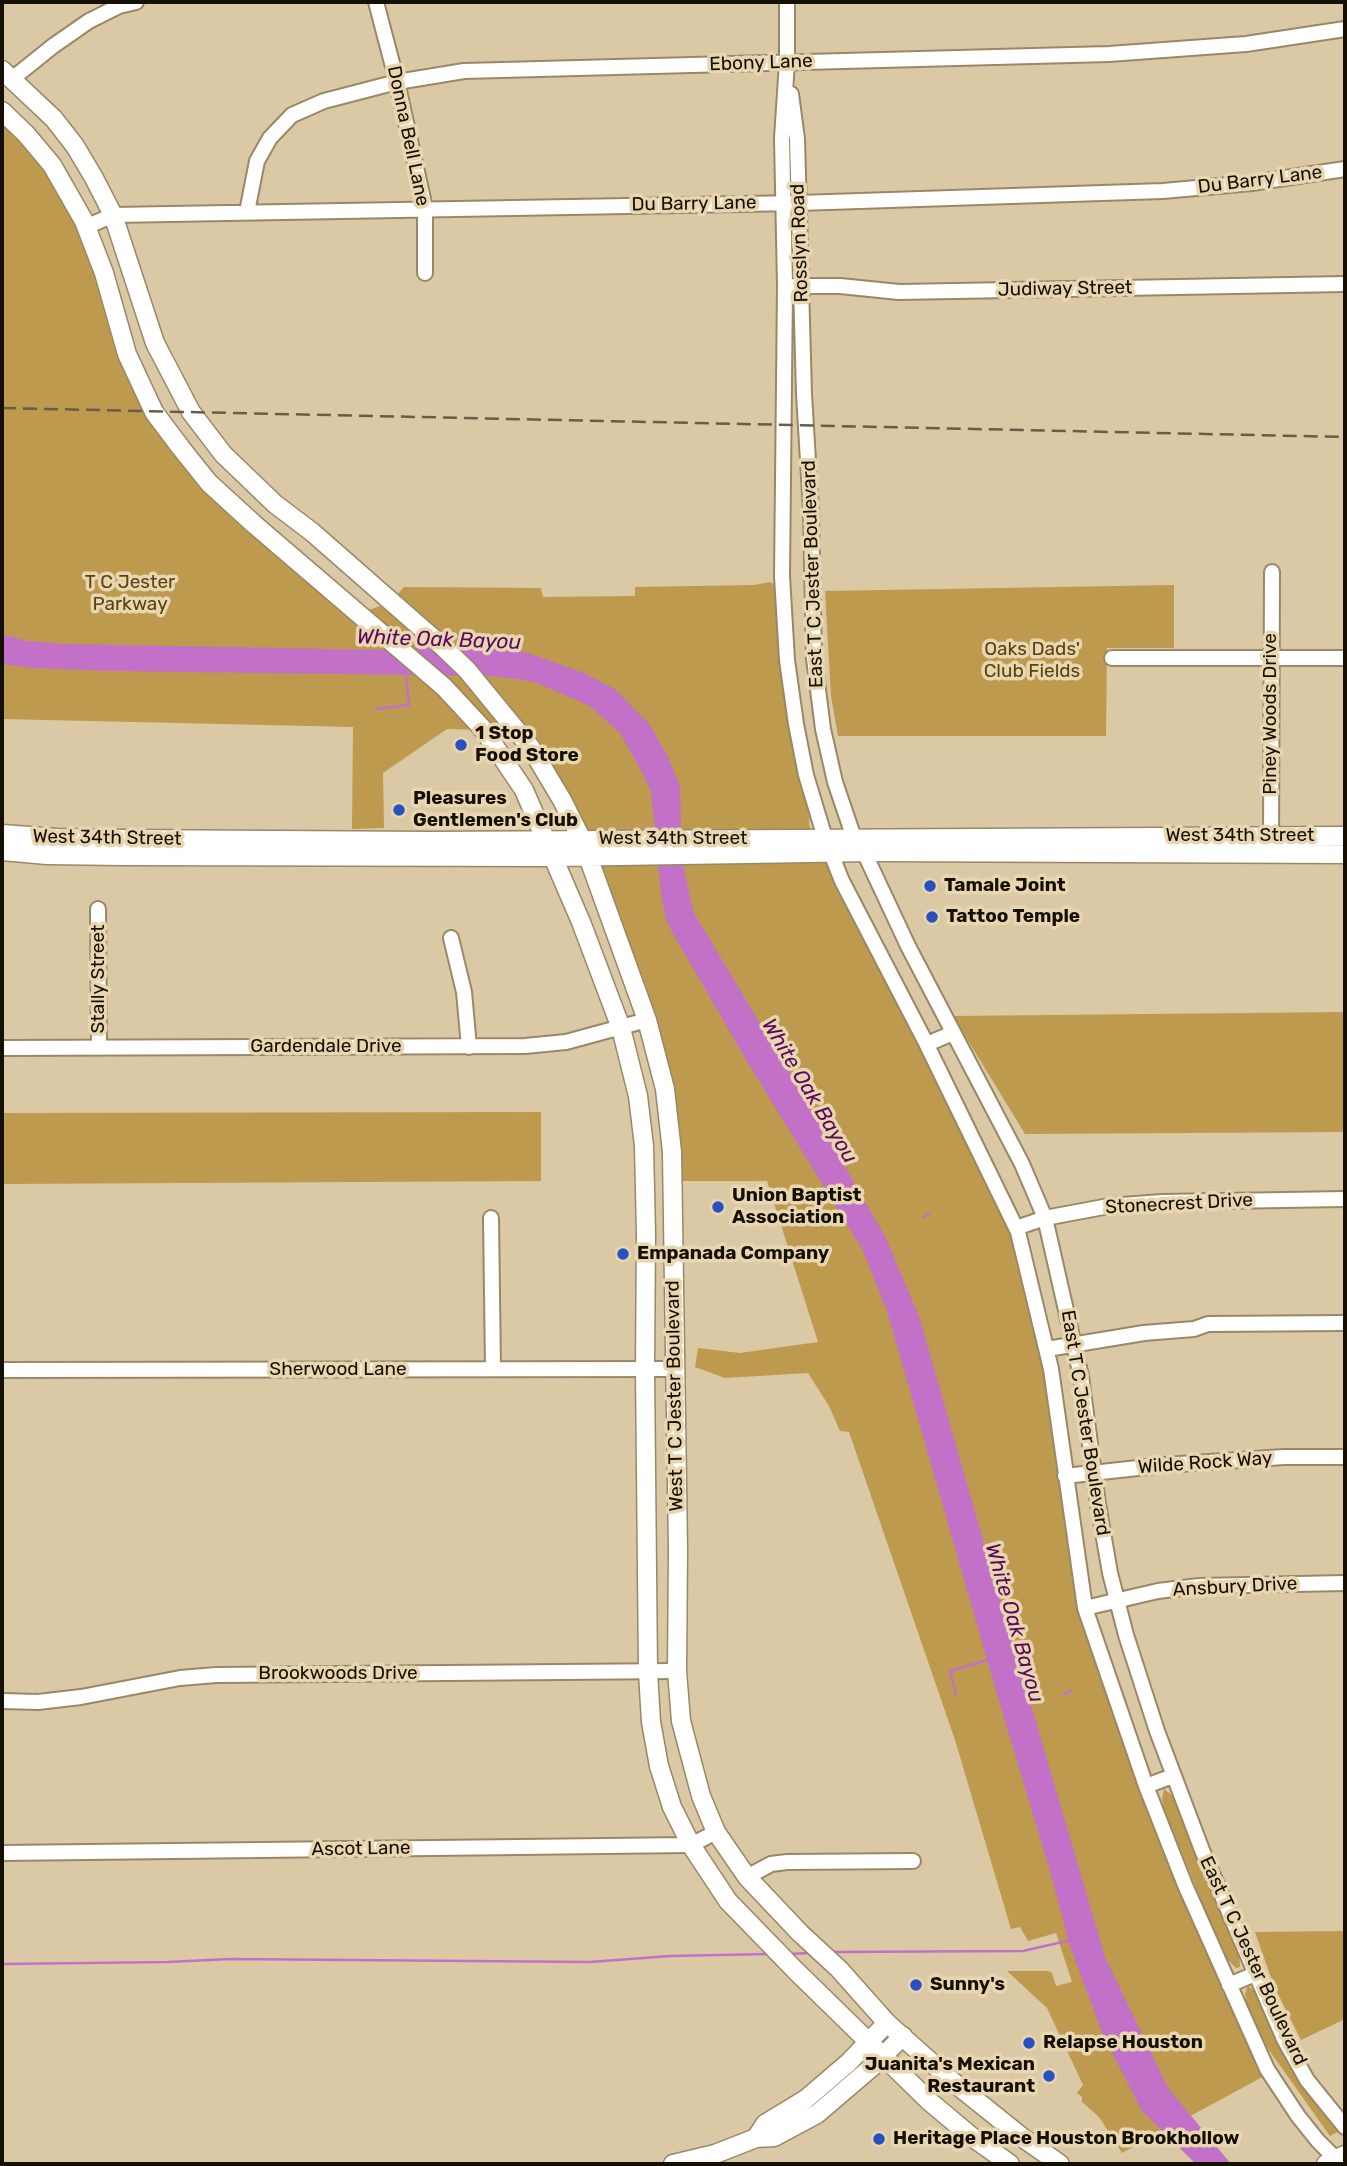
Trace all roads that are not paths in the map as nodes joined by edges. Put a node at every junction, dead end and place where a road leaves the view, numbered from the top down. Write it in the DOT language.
graph roads {
  1 [pos="136,2"];
  2 [pos="376,2"];
  3 [pos="787,2"];
  4 [pos="1345,29"];
  5 [pos="787,62"];
  6 [pos="7,75"];
  7 [pos="397,82"];
  8 [pos="2,111"];
  9 [pos="1345,169"];
  10 [pos="799,202"];
  11 [pos="783,203"];
  12 [pos="425,208"];
  13 [pos="247,212"];
  14 [pos="113,215"];
  15 [pos="86,228"];
  16 [pos="425,273"];
  17 [pos="1345,284"];
  18 [pos="785,286"];
  19 [pos="801,286"];
  20 [pos="155,343"];
  21 [pos="127,355"];
  22 [pos="782,425"];
  23 [pos="807,425"];
  24 [pos="783,480"];
  25 [pos="810,480"];
  26 [pos="275,504"];
  27 [pos="255,525"];
  28 [pos="1272,572"];
  29 [pos="814,658"];
  30 [pos="1112,658"];
  31 [pos="1345,658"];
  32 [pos="1270,659"];
  33 [pos="787,660"];
  34 [pos="503,713"];
  35 [pos="483,729"];
  36 [pos="2,834"];
  37 [pos="1271,835"];
  38 [pos="1345,836"];
  39 [pos="859,845"];
  40 [pos="1032,845"];
  41 [pos="828,846"];
  42 [pos="551,848"];
  43 [pos="585,848"];
  44 [pos="2,851"];
  45 [pos="1271,855"];
  46 [pos="1345,855"];
  47 [pos="98,909"];
  48 [pos="451,938"];
  49 [pos="647,1020"];
  50 [pos="621,1028"];
  51 [pos="953,1033"];
  52 [pos="927,1044"];
  53 [pos="469,1047"];
  54 [pos="2,1048"];
  55 [pos="99,1048"];
  56 [pos="1345,1199"];
  57 [pos="491,1218"];
  58 [pos="1045,1218"];
  59 [pos="1016,1228"];
  60 [pos="1345,1323"];
  61 [pos="1075,1344"];
  62 [pos="1047,1349"];
  63 [pos="492,1369"];
  64 [pos="645,1369"];
  65 [pos="674,1369"];
  66 [pos="2,1370"];
  67 [pos="1345,1457"];
  68 [pos="1094,1473"];
  69 [pos="1065,1476"];
  70 [pos="1345,1583"];
  71 [pos="1117,1601"];
  72 [pos="1085,1608"];
  73 [pos="677,1671"];
  74 [pos="648,1672"];
  75 [pos="2,1701"];
  76 [pos="1173,1776"];
  77 [pos="1146,1786"];
  78 [pos="716,1832"];
  79 [pos="691,1845"];
  80 [pos="2,1853"];
  81 [pos="913,1861"];
  82 [pos="747,1877"];
  83 [pos="1255,1974"];
  84 [pos="1229,1985"];
  85 [pos="887,2023"];
  86 [pos="903,2036"];
  87 [pos="869,2042"];
  88 [pos="883,2056"];
  89 [pos="1345,2127"];
  90 [pos="1023,2137"];
  91 [pos="756,2138"];
  92 [pos="1337,2161"];
  93 [pos="1008,2162"];
  94 [pos="673,2164"];
  95 [pos="1060,2164"];
  1 -- 6 [label="street"];
  2 -- 7 [label="street, Donna Bell Lane"];
  3 -- 5 [label="street, Rosslyn Road"];
  4 -- 5 [label="street, Ebony Lane"];
  5 -- 7 [label="street, Ebony Lane"];
  5 -- 10 [label="street, Rosslyn Road"];
  5 -- 11 [label="street, Rosslyn Road"];
  6 -- 14 [label="main road, West T C Jester Boulevard"];
  7 -- 12 [label="street, Donna Bell Lane"];
  7 -- 13 [label="street, Ebony Lane"];
  8 -- 15 [label="main road, West T C Jester Boulevard"];
  9 -- 10 [label="street, Du Barry Lane"];
  10 -- 11 [label="street, Du Barry Lane"];
  10 -- 19 [label="street, Rosslyn Road"];
  11 -- 12 [label="street, Du Barry Lane"];
  11 -- 18 [label="street, Rosslyn Road"];
  12 -- 13 [label="street, Du Barry Lane"];
  12 -- 16 [label="street, Donna Bell Lane"];
  13 -- 14 [label="street, Du Barry Lane"];
  14 -- 15 [label="street, Du Barry Lane"];
  14 -- 20 [label="main road, West T C Jester Boulevard"];
  15 -- 21 [label="main road, West T C Jester Boulevard"];
  17 -- 19 [label="street, Judiway Street"];
  18 -- 19 [label="street, Judiway Street"];
  18 -- 22 [label="street, Rosslyn Road"];
  19 -- 23 [label="street, Rosslyn Road"];
  20 -- 21 [label="main road"];
  20 -- 26 [label="main road, West T C Jester Boulevard"];
  21 -- 27 [label="main road, West T C Jester Boulevard"];
  22 -- 24 [label="street, East T C Jester Boulevard"];
  23 -- 25 [label="street, East T C Jester Boulevard"];
  24 -- 25 [label="street"];
  24 -- 33 [label="street, East T C Jester Boulevard"];
  25 -- 29 [label="street, East T C Jester Boulevard"];
  26 -- 27 [label="main road"];
  26 -- 34 [label="main road, West T C Jester Boulevard"];
  27 -- 35 [label="main road, West T C Jester Boulevard"];
  28 -- 32 [label="street, Piney Woods Drive"];
  29 -- 33 [label="street"];
  29 -- 39 [label="street, East T C Jester Boulevard"];
  30 -- 32 [label="street"];
  31 -- 32 [label="street"];
  32 -- 37 [label="street, Piney Woods Drive"];
  33 -- 41 [label="street, East T C Jester Boulevard"];
  34 -- 35 [label="main road"];
  34 -- 43 [label="main road, West T C Jester Boulevard"];
  35 -- 42 [label="main road, West T C Jester Boulevard"];
  36 -- 42 [label="main road, West 34th Street"];
  37 -- 38 [label="main road, West 34th Street"];
  37 -- 40 [label="main road, West 34th Street"];
  37 -- 45 [label="street, Piney Woods Drive"];
  39 -- 40 [label="main road, West 34th Street"];
  39 -- 41 [label="main road, West 34th Street"];
  39 -- 51 [label="street, East T C Jester Boulevard"];
  40 -- 45 [label="main road, West 34th Street"];
  41 -- 43 [label="main road, West 34th Street"];
  41 -- 52 [label="street, East T C Jester Boulevard"];
  42 -- 43 [label="main road, West 34th Street"];
  42 -- 44 [label="main road, West 34th Street"];
  42 -- 50 [label="main road, West T C Jester Boulevard"];
  43 -- 49 [label="main road, West T C Jester Boulevard"];
  45 -- 46 [label="main road, West 34th Street"];
  47 -- 55 [label="street, Stally Street"];
  48 -- 53 [label="street"];
  49 -- 50 [label="street, Gardendale Drive"];
  49 -- 65 [label="main road, West T C Jester Boulevard"];
  50 -- 53 [label="street, Gardendale Drive"];
  50 -- 64 [label="main road, West T C Jester Boulevard"];
  51 -- 52 [label="street"];
  51 -- 58 [label="street, East T C Jester Boulevard"];
  52 -- 59 [label="street, East T C Jester Boulevard"];
  53 -- 55 [label="street, Gardendale Drive"];
  54 -- 55 [label="street, Gardendale Drive"];
  56 -- 58 [label="street, Stonecrest Drive"];
  57 -- 63 [label="street"];
  58 -- 59 [label="street, Stonecrest Drive"];
  58 -- 61 [label="street, East T C Jester Boulevard"];
  59 -- 62 [label="street, East T C Jester Boulevard"];
  60 -- 61 [label="street"];
  61 -- 62 [label="street"];
  61 -- 68 [label="street, East T C Jester Boulevard"];
  62 -- 69 [label="street, East T C Jester Boulevard"];
  63 -- 64 [label="street, Sherwood Lane"];
  63 -- 66 [label="street, Sherwood Lane"];
  64 -- 65 [label="street, Sherwood Lane"];
  64 -- 74 [label="main road, West T C Jester Boulevard"];
  65 -- 73 [label="main road, West T C Jester Boulevard"];
  67 -- 68 [label="street, Wilde Rock Way"];
  68 -- 69 [label="street, Wilde Rock Way"];
  68 -- 71 [label="street, East T C Jester Boulevard"];
  69 -- 72 [label="street, East T C Jester Boulevard"];
  70 -- 71 [label="street, Ansbury Drive"];
  71 -- 72 [label="street, Ansbury Drive"];
  71 -- 76 [label="street, East T C Jester Boulevard"];
  72 -- 77 [label="street, East T C Jester Boulevard"];
  73 -- 74 [label="street, Brookwoods Drive"];
  73 -- 78 [label="main road, West T C Jester Boulevard"];
  74 -- 75 [label="street, Brookwoods Drive"];
  74 -- 79 [label="main road, West T C Jester Boulevard"];
  76 -- 77 [label="street"];
  76 -- 83 [label="street, East T C Jester Boulevard"];
  77 -- 84 [label="street, East T C Jester Boulevard"];
  78 -- 79 [label="street, Ascot Lane"];
  78 -- 82 [label="main road, West T C Jester Boulevard"];
  79 -- 80 [label="street, Ascot Lane"];
  79 -- 87 [label="main road, West T C Jester Boulevard"];
  81 -- 82 [label="street"];
  82 -- 85 [label="main road, West T C Jester Boulevard"];
  83 -- 84 [label="street"];
  83 -- 89 [label="street, East T C Jester Boulevard"];
  84 -- 92 [label="street, East T C Jester Boulevard"];
  85 -- 86 [label="main road, West T C Jester Boulevard"];
  85 -- 87 [label="main road"];
  86 -- 88 [label="main road"];
  86 -- 90 [label="main road, West T C Jester Boulevard"];
  87 -- 88 [label="main road, West T C Jester Boulevard"];
  87 -- 91 [label="main road"];
  88 -- 91 [label="main road"];
  88 -- 93 [label="main road, West T C Jester Boulevard"];
  90 -- 93 [label="main road"];
  90 -- 95 [label="main road, West T C Jester Boulevard"];
  91 -- 94 [label="main road"];
}
